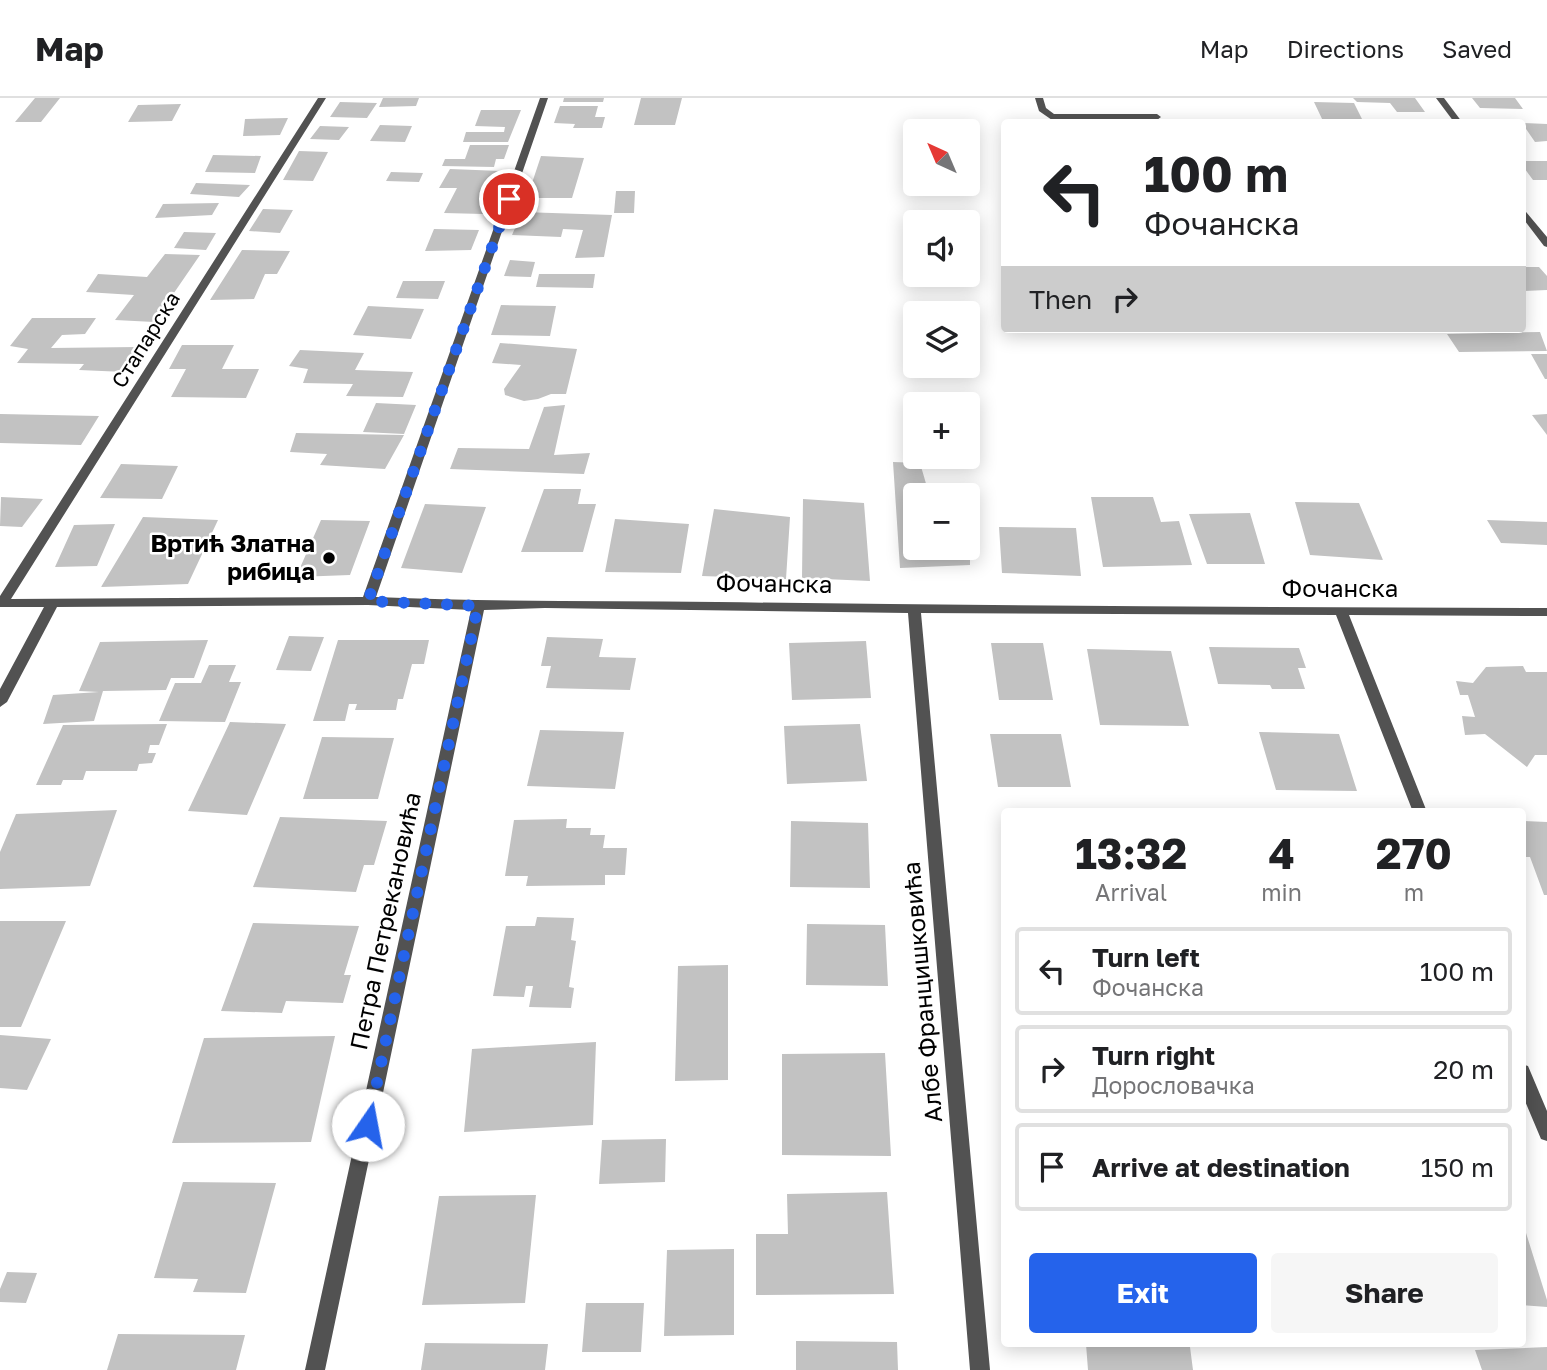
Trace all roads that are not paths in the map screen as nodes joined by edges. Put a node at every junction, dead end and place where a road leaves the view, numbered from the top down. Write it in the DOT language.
graph roads {
  1 [pos="322,98"];
  2 [pos="544,98"];
  3 [pos="1039,98"];
  4 [pos="1440,98"];
  5 [pos="1157,117"];
  6 [pos="1456,119"];
  7 [pos="1526,215"];
  8 [pos="1547,244"];
  9 [pos="368,601"];
  10 [pos="1,603"];
  11 [pos="52,604"];
  12 [pos="478,606"];
  13 [pos="914,609"];
  14 [pos="1341,611"];
  15 [pos="1547,612"];
  16 [pos="0,702"];
  17 [pos="1418,808"];
  18 [pos="1526,1081"];
  19 [pos="1547,1133"];
  20 [pos="315,1370"];
  21 [pos="980,1370"];
  1 -- 10 [label="street, Стапарска"];
  2 -- 9 [label="street"];
  3 -- 5 [label="street"];
  4 -- 6 [label="street"];
  7 -- 8 [label="street"];
  9 -- 11 [label="street, Фочанска"];
  9 -- 12 [label="street, Фочанска"];
  10 -- 11 [label="street, Фочанска"];
  11 -- 16 [label="street"];
  12 -- 13 [label="street, Фочанска"];
  12 -- 20 [label="street, Петра Петрекановића"];
  13 -- 14 [label="street, Фочанска"];
  13 -- 21 [label="street, Албе Францишковића"];
  14 -- 15 [label="street, Фочанска"];
  14 -- 17 [label="street"];
  18 -- 19 [label="street"];
}
